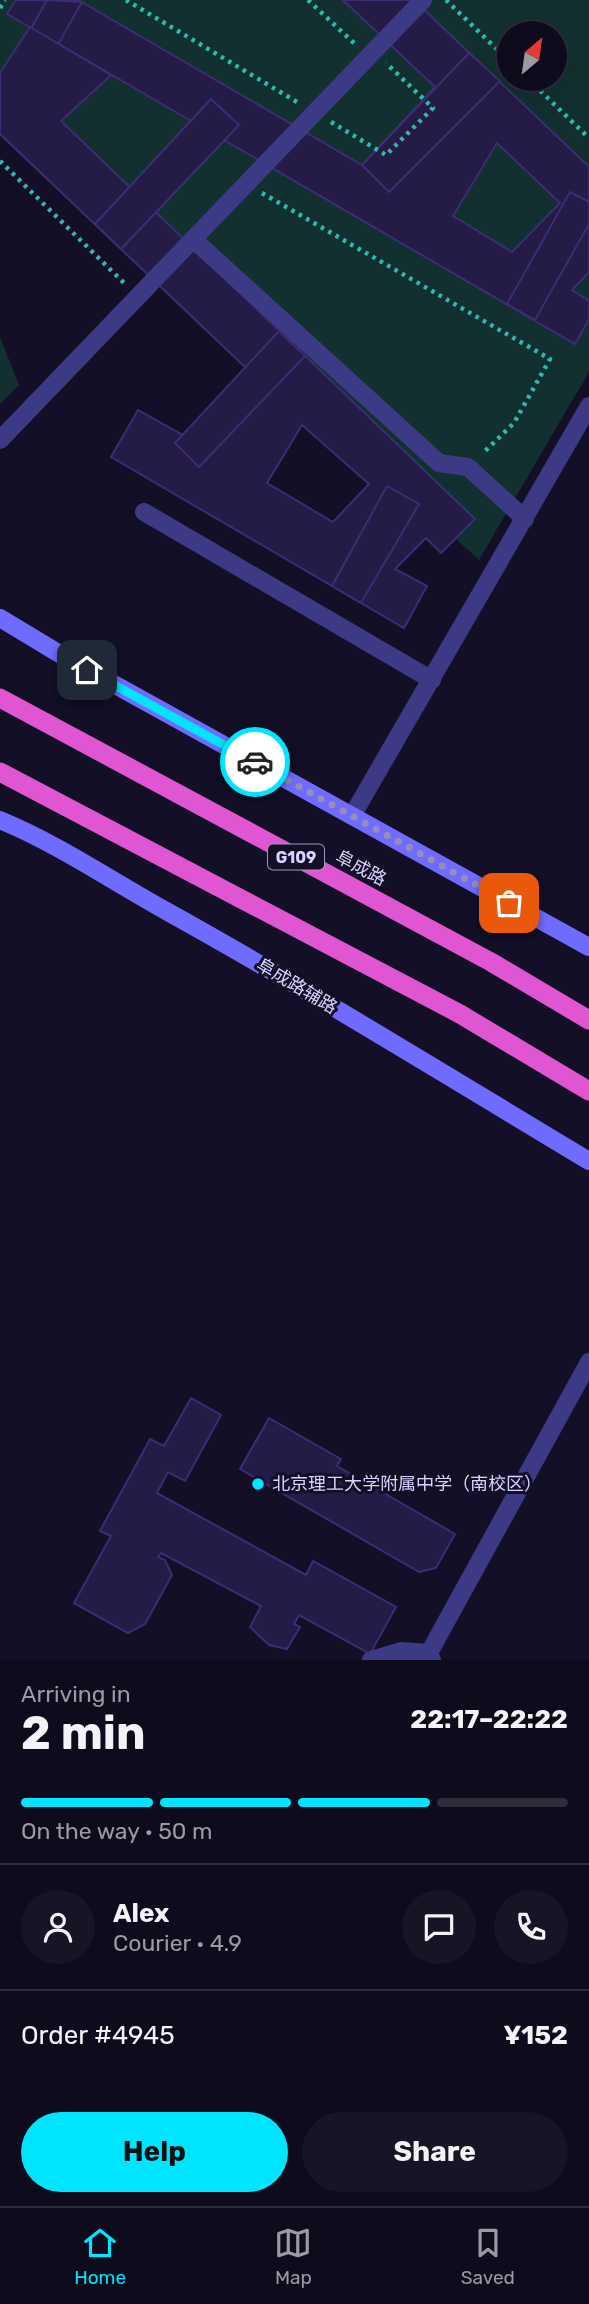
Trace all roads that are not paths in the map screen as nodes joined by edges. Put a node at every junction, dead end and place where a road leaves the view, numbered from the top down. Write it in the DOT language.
graph roads {
  1 [pos="422,0"];
  2 [pos="192,239"];
  3 [pos="589,406"];
  4 [pos="0,440"];
  5 [pos="144,512"];
  6 [pos="525,519"];
  7 [pos="0,618"];
  8 [pos="432,680"];
  9 [pos="0,698"];
  10 [pos="0,772"];
  11 [pos="352,816"];
  12 [pos="0,820"];
  13 [pos="589,947"];
  14 [pos="589,1020"];
  15 [pos="589,1091"];
  16 [pos="589,1161"];
  17 [pos="589,1362"];
  18 [pos="430,1657"];
  19 [pos="370,1660"];
  1 -- 2 [label="street"];
  2 -- 4 [label="street"];
  2 -- 6 [label="street"];
  3 -- 6 [label="street"];
  5 -- 8 [label="street"];
  6 -- 8 [label="street"];
  7 -- 11 [label="main road"];
  8 -- 11 [label="street"];
  9 -- 14 [label="highway, 阜成路 / G109"];
  10 -- 15 [label="highway"];
  11 -- 13 [label="main road"];
  12 -- 16 [label="main road, 阜成路辅路"];
  17 -- 18 [label="street"];
  18 -- 19 [label="street"];
}
